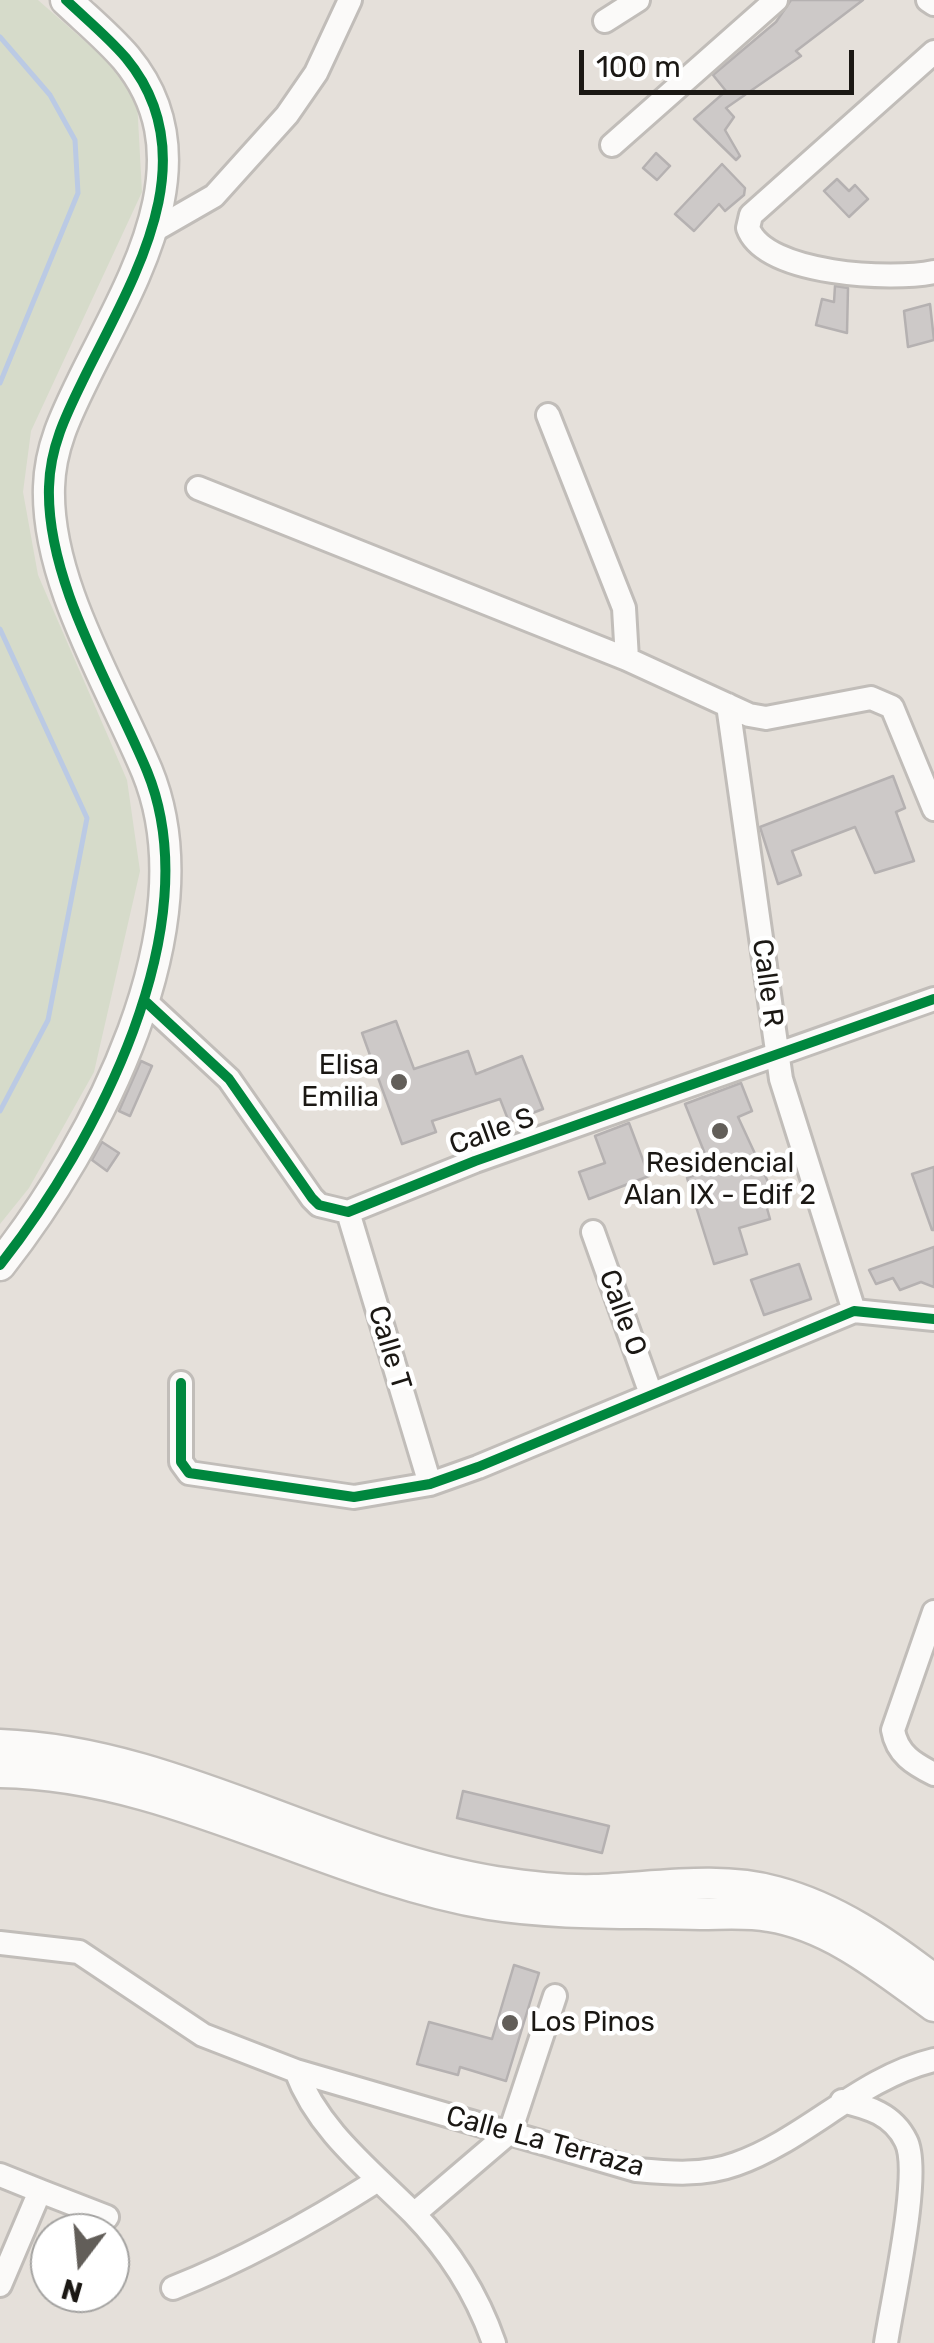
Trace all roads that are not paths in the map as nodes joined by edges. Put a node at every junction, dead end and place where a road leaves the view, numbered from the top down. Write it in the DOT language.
graph roads {
  1 [pos="66,0"];
  2 [pos="350,0"];
  3 [pos="638,0"];
  4 [pos="776,0"];
  5 [pos="605,21"];
  6 [pos="934,52"];
  7 [pos="612,144"];
  8 [pos="152,230"];
  9 [pos="934,272"];
  10 [pos="548,414"];
  11 [pos="198,488"];
  12 [pos="627,660"];
  13 [pos="728,705"];
  14 [pos="932,794"];
  15 [pos="934,999"];
  16 [pos="146,1002"];
  17 [pos="777,1056"];
  18 [pos="348,1212"];
  19 [pos="592,1232"];
  20 [pos="0,1264"];
  21 [pos="854,1311"];
  22 [pos="934,1320"];
  23 [pos="181,1384"];
  24 [pos="651,1394"];
  25 [pos="430,1484"];
  26 [pos="934,1612"];
  27 [pos="0,1745"];
  28 [pos="0,1772"];
  29 [pos="934,1774"];
  30 [pos="0,1943"];
  31 [pos="934,1980"];
  32 [pos="555,1996"];
  33 [pos="934,2006"];
  34 [pos="934,2060"];
  35 [pos="296,2070"];
  36 [pos="842,2101"];
  37 [pos="510,2132"];
  38 [pos="0,2175"];
  39 [pos="378,2180"];
  40 [pos="40,2191"];
  41 [pos="97,2213"];
  42 [pos="414,2214"];
  43 [pos="0,2285"];
  44 [pos="173,2288"];
  45 [pos="494,2343"];
  46 [pos="886,2343"];
  1 -- 8 [label="main road"];
  2 -- 8 [label="street"];
  3 -- 5 [label="street"];
  4 -- 7 [label="street"];
  6 -- 9 [label="street"];
  8 -- 16 [label="main road"];
  10 -- 12 [label="street"];
  11 -- 12 [label="street"];
  12 -- 13 [label="street"];
  13 -- 14 [label="street"];
  13 -- 17 [label="street, Calle R"];
  15 -- 17 [label="street, Calle S"];
  16 -- 18 [label="street"];
  16 -- 20 [label="main road"];
  17 -- 18 [label="street, Calle S"];
  17 -- 21 [label="street, Calle R"];
  18 -- 25 [label="street, Calle T"];
  19 -- 24 [label="street, Calle O"];
  21 -- 22 [label="street"];
  21 -- 24 [label="street"];
  23 -- 25 [label="street"];
  24 -- 25 [label="street"];
  26 -- 29 [label="street"];
  27 -- 31 [label="main road"];
  28 -- 33 [label="main road"];
  30 -- 35 [label="street, Calle La Terraza"];
  32 -- 37 [label="street"];
  34 -- 36 [label="street, Calle La Terraza"];
  35 -- 37 [label="street, Calle La Terraza"];
  35 -- 39 [label="street"];
  36 -- 37 [label="street, Calle La Terraza"];
  36 -- 46 [label="street"];
  37 -- 42 [label="street"];
  38 -- 40 [label="street"];
  39 -- 42 [label="street"];
  39 -- 44 [label="street"];
  40 -- 41 [label="street"];
  40 -- 43 [label="street"];
  42 -- 45 [label="street"];
}
